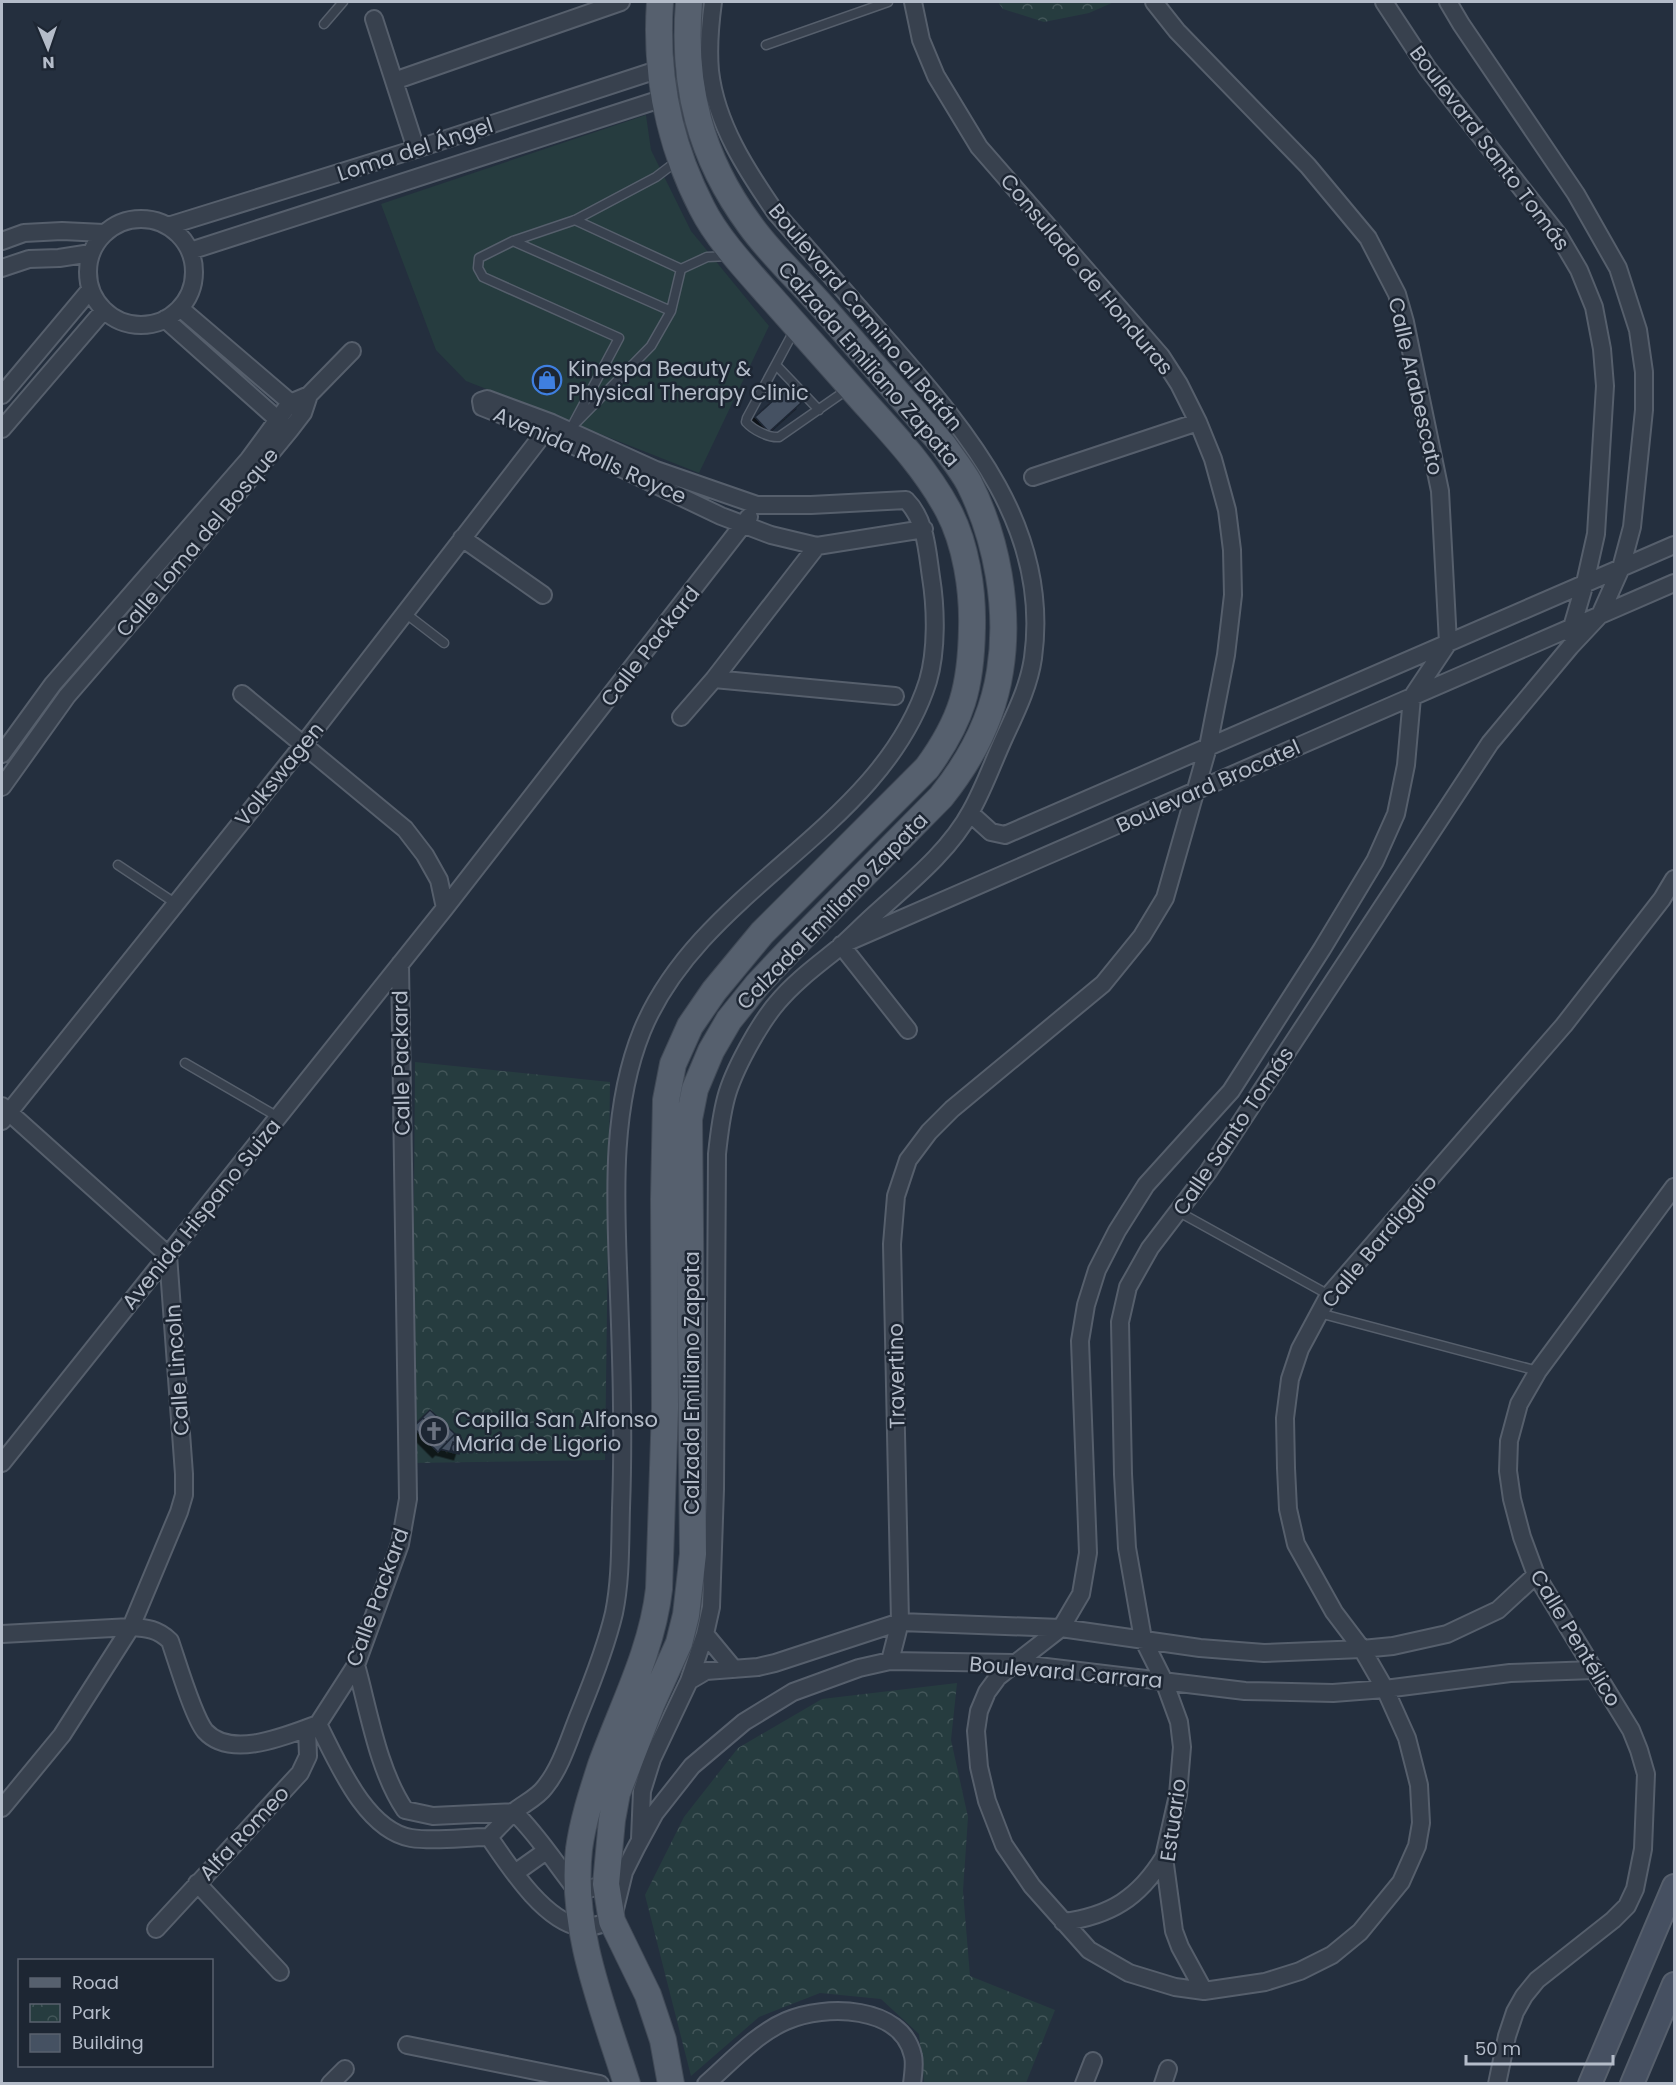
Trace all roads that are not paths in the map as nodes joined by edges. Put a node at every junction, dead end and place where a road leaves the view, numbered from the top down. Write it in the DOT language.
graph roads {
  1 [pos="343,2"];
  2 [pos="621,2"];
  3 [pos="660,2"];
  4 [pos="689,2"];
  5 [pos="713,2"];
  6 [pos="888,2"];
  7 [pos="913,2"];
  8 [pos="1154,2"];
  9 [pos="1384,2"];
  10 [pos="1448,2"];
  11 [pos="374,19"];
  12 [pos="324,24"];
  13 [pos="766,45"];
  14 [pos="660,69"];
  15 [pos="394,81"];
  16 [pos="618,83"];
  17 [pos="664,98"];
  18 [pos="628,110"];
  19 [pos="416,149"];
  20 [pos="680,159"];
  21 [pos="575,220"];
  22 [pos="168,226"];
  23 [pos="104,233"];
  24 [pos="2,241"];
  25 [pos="513,242"];
  26 [pos="190,251"];
  27 [pos="91,253"];
  28 [pos="735,256"];
  29 [pos="2,268"];
  30 [pos="681,268"];
  31 [pos="90,290"];
  32 [pos="180,308"];
  33 [pos="104,310"];
  34 [pos="671,311"];
  35 [pos="165,319"];
  36 [pos="797,326"];
  37 [pos="352,351"];
  38 [pos="776,365"];
  39 [pos="851,387"];
  40 [pos="2,394"];
  41 [pos="296,408"];
  42 [pos="819,410"];
  43 [pos="1198,422"];
  44 [pos="284,425"];
  45 [pos="548,428"];
  46 [pos="2,429"];
  47 [pos="1033,477"];
  48 [pos="757,505"];
  49 [pos="744,525"];
  50 [pos="924,529"];
  51 [pos="462,538"];
  52 [pos="1674,545"];
  53 [pos="817,546"];
  54 [pos="1621,568"];
  55 [pos="1585,583"];
  56 [pos="1674,583"];
  57 [pos="543,595"];
  58 [pos="405,613"];
  59 [pos="1600,615"];
  60 [pos="1570,628"];
  61 [pos="444,643"];
  62 [pos="1448,643"];
  63 [pos="1570,647"];
  64 [pos="714,679"];
  65 [pos="242,694"];
  66 [pos="896,696"];
  67 [pos="1412,697"];
  68 [pos="681,717"];
  69 [pos="303,745"];
  70 [pos="1208,747"];
  71 [pos="2,754"];
  72 [pos="2,787"];
  73 [pos="1193,792"];
  74 [pos="970,813"];
  75 [pos="118,865"];
  76 [pos="1674,879"];
  77 [pos="175,903"];
  78 [pos="445,908"];
  79 [pos="841,945"];
  80 [pos="400,964"];
  81 [pos="908,1030"];
  82 [pos="185,1063"];
  83 [pos="952,1108"];
  84 [pos="4,1113"];
  85 [pos="278,1117"];
  86 [pos="1674,1188"];
  87 [pos="1179,1212"];
  88 [pos="168,1255"];
  89 [pos="1329,1295"];
  90 [pos="1319,1313"];
  91 [pos="1538,1371"];
  92 [pos="2,1463"];
  93 [pos="1536,1575"];
  94 [pos="900,1622"];
  95 [pos="131,1627"];
  96 [pos="1061,1628"];
  97 [pos="2,1634"];
  98 [pos="705,1634"];
  99 [pos="1143,1638"];
  100 [pos="1362,1650"];
  101 [pos="890,1661"];
  102 [pos="1014,1663"];
  103 [pos="356,1665"];
  104 [pos="734,1669"];
  105 [pos="1594,1670"];
  106 [pos="689,1681"];
  107 [pos="1164,1681"];
  108 [pos="1385,1689"];
  109 [pos="313,1726"];
  110 [pos="2,1808"];
  111 [pos="405,1810"];
  112 [pos="514,1812"];
  113 [pos="392,1831"];
  114 [pos="489,1837"];
  115 [pos="640,1839"];
  116 [pos="546,1851"];
  117 [pos="1164,1857"];
  118 [pos="515,1872"];
  119 [pos="615,1878"];
  120 [pos="197,1883"];
  121 [pos="1674,1886"];
  122 [pos="578,1893"];
  123 [pos="612,1921"];
  124 [pos="1063,1922"];
  125 [pos="583,1928"];
  126 [pos="156,1929"];
  127 [pos="280,1972"];
  128 [pos="1674,1984"];
  129 [pos="1204,1991"];
  130 [pos="407,2045"];
  131 [pos="1093,2061"];
  132 [pos="345,2069"];
  133 [pos="330,2084"];
  134 [pos="600,2084"];
  135 [pos="627,2084"];
  136 [pos="671,2084"];
  137 [pos="706,2084"];
  138 [pos="912,2084"];
  139 [pos="1084,2084"];
  140 [pos="1497,2084"];
  141 [pos="1590,2084"];
  142 [pos="1632,2084"];
  1 -- 12 [label="lane"];
  2 -- 15 [label="street"];
  3 -- 14 [label="main road, Calzada Emiliano Zapata"];
  4 -- 119 [label="main road, Calzada Emiliano Zapata"];
  5 -- 74 [label="street, Boulevard Camino al Batán"];
  6 -- 13 [label="lane"];
  7 -- 43 [label="street, Consulado de Honduras"];
  8 -- 62 [label="street, Calle Arabescato"];
  9 -- 55 [label="street, Boulevard Santo Tomás"];
  10 -- 54 [label="street, Boulevard Santo Tomás"];
  11 -- 15 [label="street"];
  14 -- 16 [label="street, Loma del Ángel"];
  14 -- 17 [label="main road, Calzada Emiliano Zapata"];
  15 -- 19 [label="street"];
  16 -- 18 [label="street"];
  16 -- 19 [label="street, Loma del Ángel"];
  17 -- 18 [label="street, Loma del Ángel"];
  17 -- 20 [label="main road, Calzada Emiliano Zapata"];
  18 -- 26 [label="street, Loma del Ángel"];
  19 -- 22 [label="street, Loma del Ángel"];
  20 -- 21 [label="lane"];
  20 -- 28 [label="main road, Calzada Emiliano Zapata"];
  21 -- 25 [label="lane"];
  21 -- 30 [label="lane"];
  22 -- 23 [label="street"];
  22 -- 26 [label="street"];
  23 -- 24 [label="street"];
  23 -- 27 [label="street"];
  25 -- 34 [label="lane"];
  25 -- 34 [label="lane"];
  26 -- 32 [label="street"];
  27 -- 29 [label="street"];
  27 -- 31 [label="street"];
  28 -- 30 [label="lane"];
  28 -- 36 [label="main road, Calzada Emiliano Zapata"];
  30 -- 34 [label="lane"];
  31 -- 33 [label="street"];
  31 -- 40 [label="street"];
  32 -- 35 [label="street"];
  32 -- 41 [label="street"];
  33 -- 35 [label="street"];
  33 -- 46 [label="street"];
  35 -- 44 [label="street, Calle Loma del Bosque"];
  36 -- 38 [label="lane"];
  36 -- 39 [label="main road, Calzada Emiliano Zapata"];
  37 -- 41 [label="street"];
  38 -- 42 [label="lane"];
  38 -- 42 [label="lane"];
  39 -- 42 [label="lane"];
  39 -- 122 [label="main road, Calzada Emiliano Zapata"];
  41 -- 44 [label="street"];
  43 -- 47 [label="street"];
  43 -- 70 [label="street, Consulado de Honduras"];
  44 -- 71 [label="street"];
  44 -- 72 [label="street, Calle Loma del Bosque"];
  45 -- 48 [label="street, Avenida Rolls Royce"];
  45 -- 49 [label="street, Avenida Rolls Royce"];
  45 -- 51 [label="street, Volkswagen"];
  48 -- 49 [label="street, Calle Packard"];
  48 -- 50 [label="street, Avenida Rolls Royce"];
  49 -- 53 [label="street, Avenida Rolls Royce"];
  49 -- 78 [label="street, Calle Packard"];
  50 -- 53 [label="street"];
  50 -- 112 [label="street"];
  51 -- 57 [label="street"];
  51 -- 58 [label="street, Volkswagen"];
  52 -- 54 [label="street, Boulevard Brocatel"];
  53 -- 64 [label="street"];
  54 -- 55 [label="street, Boulevard Brocatel"];
  54 -- 59 [label="street, Boulevard Santo Tomás"];
  55 -- 60 [label="street, Boulevard Santo Tomás"];
  55 -- 62 [label="street, Boulevard Brocatel"];
  56 -- 59 [label="street, Boulevard Brocatel"];
  58 -- 61 [label="lane"];
  58 -- 69 [label="street, Volkswagen"];
  59 -- 60 [label="street, Boulevard Brocatel"];
  59 -- 63 [label="street, Calle Santo Tomás"];
  60 -- 63 [label="street"];
  60 -- 67 [label="street, Boulevard Brocatel"];
  62 -- 67 [label="street, Calle Santo Tomás"];
  62 -- 70 [label="street, Boulevard Brocatel"];
  63 -- 87 [label="street, Calle Santo Tomás"];
  64 -- 66 [label="street"];
  64 -- 68 [label="street"];
  65 -- 69 [label="street"];
  67 -- 73 [label="street, Boulevard Brocatel"];
  67 -- 96 [label="street, Calle Santo Tomás"];
  69 -- 77 [label="street, Volkswagen"];
  69 -- 78 [label="street"];
  70 -- 73 [label="street, Consulado de Honduras"];
  70 -- 74 [label="street, Boulevard Brocatel"];
  73 -- 79 [label="street, Boulevard Brocatel"];
  73 -- 83 [label="street, Consulado de Honduras"];
  74 -- 79 [label="street, Boulevard Camino al Batán"];
  75 -- 77 [label="lane"];
  76 -- 89 [label="street, Calle Bardigglio"];
  77 -- 84 [label="street, Volkswagen"];
  78 -- 80 [label="street, Calle Packard"];
  79 -- 81 [label="street"];
  79 -- 98 [label="street, Boulevard Camino al Batán"];
  80 -- 85 [label="street, Avenida Hispano Suiza"];
  80 -- 103 [label="street, Calle Packard"];
  82 -- 85 [label="lane"];
  83 -- 94 [label="street, Travertino"];
  84 -- 88 [label="street"];
  85 -- 88 [label="street, Avenida Hispano Suiza"];
  86 -- 91 [label="street, Calle Pentélico"];
  87 -- 89 [label="lane"];
  87 -- 99 [label="street, Calle Santo Tomás"];
  88 -- 92 [label="street, Avenida Hispano Suiza"];
  88 -- 95 [label="street, Calle Lincoln"];
  89 -- 90 [label="street, Calle Bardigglio"];
  90 -- 91 [label="lane"];
  90 -- 100 [label="street, Calle Bardigglio"];
  91 -- 93 [label="street, Calle Pentélico"];
  93 -- 100 [label="street, Boulevard Carrara"];
  93 -- 105 [label="street, Calle Pentélico"];
  94 -- 96 [label="street, Boulevard Carrara"];
  94 -- 101 [label="street, Travertino"];
  94 -- 104 [label="street, Boulevard Carrara"];
  95 -- 97 [label="street"];
  95 -- 109 [label="street"];
  95 -- 110 [label="street, Calle Lincoln"];
  96 -- 99 [label="street, Boulevard Carrara"];
  96 -- 102 [label="street, Calle Santo Tomás"];
  98 -- 104 [label="street"];
  98 -- 106 [label="street, Boulevard Camino al Batán"];
  99 -- 100 [label="street, Boulevard Carrara"];
  99 -- 107 [label="street, Calle Santo Tomás"];
  100 -- 108 [label="street, Calle Bardigglio"];
  101 -- 102 [label="street, Boulevard Carrara"];
  101 -- 115 [label="street, Boulevard Carrara"];
  102 -- 107 [label="street, Boulevard Carrara"];
  102 -- 124 [label="street, Calle Santo Tomás"];
  103 -- 109 [label="street, Calle Packard"];
  103 -- 111 [label="street"];
  104 -- 106 [label="street, Boulevard Carrara"];
  105 -- 108 [label="street, Boulevard Carrara"];
  105 -- 140 [label="street, Calle Pentélico"];
  106 -- 115 [label="street, Boulevard Camino al Batán"];
  107 -- 108 [label="street, Boulevard Carrara"];
  107 -- 117 [label="street, Estuario"];
  108 -- 129 [label="street, Calle Bardigglio"];
  109 -- 113 [label="street"];
  109 -- 120 [label="street, Alfa Romeo"];
  111 -- 112 [label="street"];
  111 -- 113 [label="street"];
  112 -- 114 [label="street"];
  112 -- 116 [label="street"];
  113 -- 114 [label="street"];
  114 -- 118 [label="street"];
  115 -- 119 [label="street, Boulevard Carrara"];
  116 -- 118 [label="street"];
  116 -- 122 [label="street"];
  117 -- 124 [label="street"];
  117 -- 129 [label="street, Estuario"];
  118 -- 125 [label="street"];
  119 -- 122 [label="street"];
  119 -- 123 [label="main road, Calzada Emiliano Zapata"];
  120 -- 126 [label="street, Alfa Romeo"];
  120 -- 127 [label="street"];
  121 -- 141 [label="main road"];
  122 -- 125 [label="main road, Calzada Emiliano Zapata"];
  123 -- 125 [label="street"];
  123 -- 136 [label="main road, Calzada Emiliano Zapata"];
  124 -- 129 [label="street, Calle Santo Tomás"];
  125 -- 135 [label="main road, Calzada Emiliano Zapata"];
  128 -- 142 [label="main road"];
  130 -- 134 [label="street"];
  131 -- 139 [label="street"];
  132 -- 133 [label="street"];
  137 -- 138 [label="street"];
}
